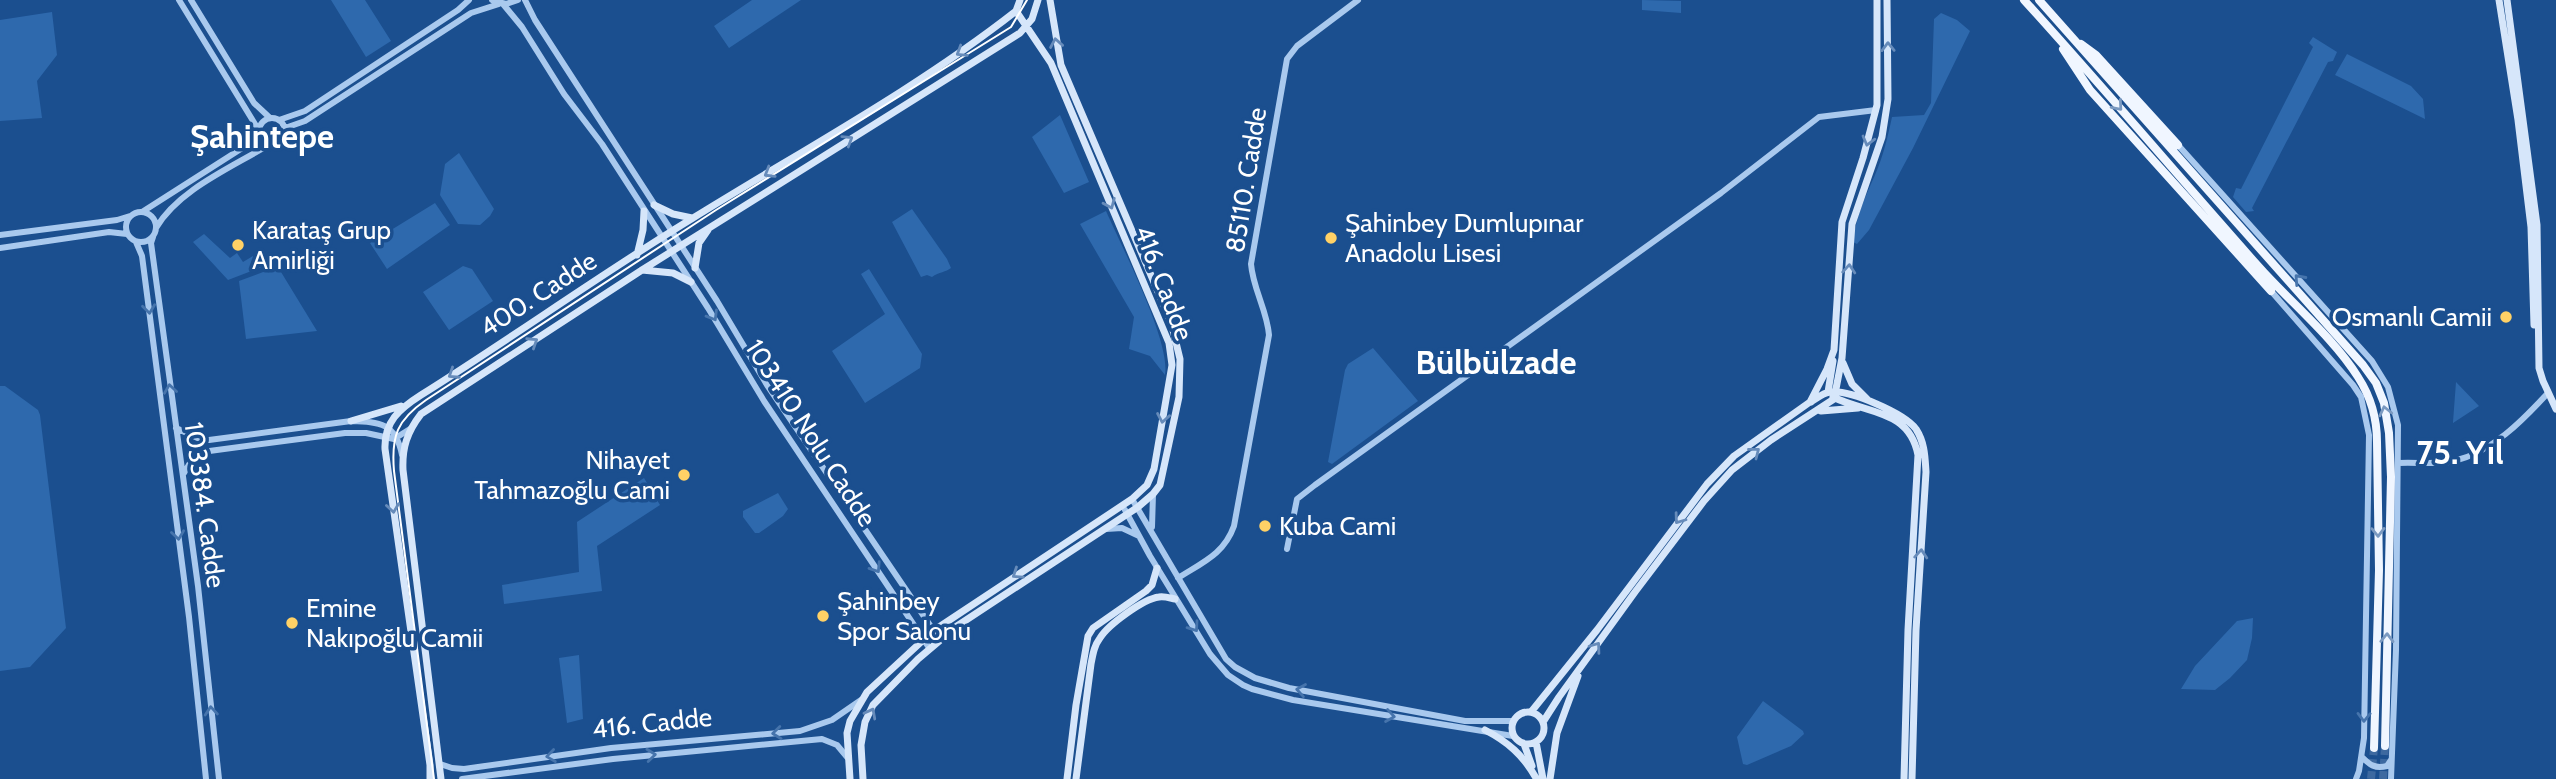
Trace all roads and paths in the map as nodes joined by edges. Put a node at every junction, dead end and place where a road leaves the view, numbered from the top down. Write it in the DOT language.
graph roads {
  1 [pos="179,0"];
  2 [pos="191,0"];
  3 [pos="469,0"];
  4 [pos="492,0"];
  5 [pos="518,0"];
  6 [pos="525,0"];
  7 [pos="1020,0"];
  8 [pos="1038,0"];
  9 [pos="1050,0"];
  10 [pos="1359,0"];
  11 [pos="1877,0"];
  12 [pos="1887,0"];
  13 [pos="2024,0"];
  14 [pos="2039,0"];
  15 [pos="2499,0"];
  16 [pos="2507,0"];
  17 [pos="501,4"];
  18 [pos="1016,11"];
  19 [pos="1026,26"];
  20 [pos="2048,26"];
  21 [pos="2067,34"];
  22 [pos="1018,35"];
  23 [pos="1040,43"];
  24 [pos="1876,110"];
  25 [pos="270,117"];
  26 [pos="279,120"];
  27 [pos="285,128"];
  28 [pos="258,131"];
  29 [pos="270,144"];
  30 [pos="2178,145"];
  31 [pos="654,205"];
  32 [pos="645,211"];
  33 [pos="142,212"];
  34 [pos="130,216"];
  35 [pos="692,218"];
  36 [pos="712,226"];
  37 [pos="156,228"];
  38 [pos="671,232"];
  39 [pos="127,234"];
  40 [pos="0,235"];
  41 [pos="153,237"];
  42 [pos="662,238"];
  43 [pos="136,242"];
  44 [pos="680,246"];
  45 [pos="0,248"];
  46 [pos="671,251"];
  47 [pos="637,255"];
  48 [pos="695,268"];
  49 [pos="642,270"];
  50 [pos="691,282"];
  51 [pos="2271,291"];
  52 [pos="1834,350"];
  53 [pos="2538,350"];
  54 [pos="1842,358"];
  55 [pos="1828,392"];
  56 [pos="2547,394"];
  57 [pos="1835,395"];
  58 [pos="2556,399"];
  59 [pos="1811,402"];
  60 [pos="1873,403"];
  61 [pos="405,405"];
  62 [pos="1866,408"];
  63 [pos="2556,409"];
  64 [pos="1813,413"];
  65 [pos="351,421"];
  66 [pos="388,426"];
  67 [pos="176,428"];
  68 [pos="410,429"];
  69 [pos="385,438"];
  70 [pos="398,438"];
  71 [pos="402,457"];
  72 [pos="2399,463"];
  73 [pos="183,474"];
  74 [pos="1153,494"];
  75 [pos="1132,499"];
  76 [pos="1122,505"];
  77 [pos="1138,507"];
  78 [pos="1128,513"];
  79 [pos="1101,530"];
  80 [pos="1152,532"];
  81 [pos="1140,537"];
  82 [pos="1286,550"];
  83 [pos="1157,568"];
  84 [pos="1178,578"];
  85 [pos="1152,585"];
  86 [pos="1160,597"];
  87 [pos="1175,599"];
  88 [pos="912,601"];
  89 [pos="901,608"];
  90 [pos="933,631"];
  91 [pos="922,640"];
  92 [pos="940,640"];
  93 [pos="930,649"];
  94 [pos="1582,667"];
  95 [pos="861,700"];
  96 [pos="1531,712"];
  97 [pos="1513,721"];
  98 [pos="1543,723"];
  99 [pos="1485,730"];
  100 [pos="1513,736"];
  101 [pos="1536,742"];
  102 [pos="1524,744"];
  103 [pos="2385,746"];
  104 [pos="2374,748"];
  105 [pos="848,757"];
  106 [pos="2361,757"];
  107 [pos="2392,760"];
  108 [pos="440,764"];
  109 [pos="1908,778"];
  110 [pos="206,779"];
  111 [pos="219,779"];
  112 [pos="430,779"];
  113 [pos="441,779"];
  114 [pos="462,779"];
  115 [pos="850,779"];
  116 [pos="863,779"];
  117 [pos="1067,779"];
  118 [pos="1076,779"];
  119 [pos="1536,779"];
  120 [pos="1543,779"];
  121 [pos="1550,779"];
  122 [pos="2356,779"];
  123 [pos="2391,779"];
  1 -- 28 [label="street"];
  2 -- 25 [label="street"];
  3 -- 26 [label="street"];
  4 -- 17 [label="street"];
  5 -- 17 [label="street"];
  6 -- 31 [label="street"];
  7 -- 18 [label="main road"];
  8 -- 19 [label="main road, 400. Cadde"];
  74 -- 9 [label="main road, one-way"];
  10 -- 84 [label="street, 85110. Cadde"];
  11 -- 24 [label="main road"];
  54 -- 12 [label="main road, one-way"];
  13 -- 20 [label="main road"];
  14 -- 21 [label="main road"];
  15 -- 53 [label="main road"];
  16 -- 53 [label="main road"];
  17 -- 27 [label="street"];
  17 -- 32 [label="street, 103410 Nolu Cadde"];
  18 -- 19 [label="main road, 416. Cadde"];
  18 -- 35 [label="main road, 400. Cadde, one-way"];
  19 -- 22 [label="main road, 400. Cadde"];
  19 -- 23 [label="main road, 416. Cadde"];
  20 -- 51 [label="main road"];
  20 -- 104 [label="main road, one-way"];
  21 -- 30 [label="main road"];
  103 -- 21 [label="main road, one-way"];
  22 -- 23 [label="main road"];
  36 -- 22 [label="main road, 400. Cadde, one-way"];
  23 -- 75 [label="main road, 416. Cadde, one-way"];
  24 -- 52 [label="main road, one-way"];
  24 -- 82 [label="street"];
  25 -- 26 [label="street"];
  25 -- 28 [label="street"];
  26 -- 27 [label="street"];
  27 -- 29 [label="street"];
  28 -- 29 [label="street"];
  28 -- 33 [label="street"];
  29 -- 37 [label="street"];
  72 -- 30 [label="street, one-way"];
  31 -- 35 [label="main road"];
  31 -- 38 [label="street"];
  32 -- 42 [label="street, 103410 Nolu Cadde"];
  32 -- 47 [label="main road"];
  33 -- 34 [label="street"];
  33 -- 37 [label="street"];
  34 -- 39 [label="street"];
  34 -- 40 [label="street"];
  35 -- 38 [label="main road, 400. Cadde"];
  36 -- 44 [label="main road, 400. Cadde"];
  36 -- 48 [label="main road"];
  37 -- 41 [label="street"];
  38 -- 42 [label="main road, 400. Cadde"];
  38 -- 44 [label="street"];
  39 -- 43 [label="street"];
  39 -- 45 [label="street"];
  41 -- 43 [label="street"];
  67 -- 41 [label="street, 103384. Cadde, one-way"];
  42 -- 46 [label="street, 103410 Nolu Cadde"];
  42 -- 47 [label="main road, 400. Cadde"];
  43 -- 110 [label="street, one-way"];
  44 -- 46 [label="main road, 400. Cadde"];
  44 -- 48 [label="street"];
  46 -- 49 [label="main road, 400. Cadde"];
  46 -- 50 [label="street, 103410 Nolu Cadde"];
  47 -- 61 [label="main road, 400. Cadde, one-way"];
  48 -- 88 [label="street"];
  49 -- 50 [label="main road"];
  68 -- 49 [label="main road, 400. Cadde, one-way"];
  50 -- 89 [label="street, 103410 Nolu Cadde, one-way"];
  51 -- 106 [label="street, one-way"];
  52 -- 55 [label="main road"];
  52 -- 59 [label="main road"];
  53 -- 56 [label="main road"];
  54 -- 57 [label="main road"];
  54 -- 60 [label="main road"];
  55 -- 57 [label="main road"];
  55 -- 59 [label="main road"];
  56 -- 58 [label="main road"];
  56 -- 63 [label="main road"];
  56 -- 72 [label="street"];
  57 -- 60 [label="main road"];
  57 -- 62 [label="main road"];
  57 -- 64 [label="main road"];
  59 -- 96 [label="main road, one-way"];
  109 -- 60 [label="main road, one-way"];
  61 -- 65 [label="main road"];
  61 -- 66 [label="main road, 400. Cadde"];
  62 -- 64 [label="main road"];
  62 -- 109 [label="main road"];
  94 -- 64 [label="main road, one-way"];
  65 -- 66 [label="street"];
  65 -- 67 [label="street"];
  66 -- 69 [label="main road, 400. Cadde"];
  66 -- 70 [label="street"];
  67 -- 73 [label="street, 103384. Cadde"];
  68 -- 70 [label="street"];
  68 -- 71 [label="main road"];
  69 -- 70 [label="street"];
  69 -- 73 [label="street"];
  69 -- 112 [label="main road, 400. Cadde, one-way"];
  70 -- 71 [label="street"];
  71 -- 108 [label="main road"];
  72 -- 107 [label="street"];
  111 -- 73 [label="street, 103384. Cadde, one-way"];
  74 -- 77 [label="main road"];
  74 -- 80 [label="street"];
  75 -- 76 [label="main road, 416. Cadde"];
  75 -- 77 [label="street"];
  76 -- 78 [label="street"];
  76 -- 90 [label="main road, 416. Cadde, one-way"];
  77 -- 78 [label="main road"];
  77 -- 80 [label="street"];
  78 -- 79 [label="main road"];
  78 -- 81 [label="street"];
  79 -- 81 [label="street"];
  79 -- 92 [label="main road"];
  80 -- 84 [label="street"];
  81 -- 83 [label="street"];
  83 -- 85 [label="main road"];
  83 -- 87 [label="street"];
  97 -- 84 [label="street, one-way"];
  85 -- 86 [label="main road"];
  85 -- 117 [label="main road"];
  86 -- 87 [label="main road"];
  86 -- 118 [label="main road"];
  87 -- 99 [label="street, one-way"];
  88 -- 89 [label="street"];
  88 -- 90 [label="street"];
  89 -- 91 [label="street, 103410 Nolu Cadde"];
  90 -- 91 [label="main road, 416. Cadde"];
  90 -- 92 [label="street"];
  91 -- 93 [label="street, 103410 Nolu Cadde"];
  91 -- 95 [label="main road, 416. Cadde"];
  92 -- 93 [label="main road"];
  116 -- 93 [label="main road, one-way"];
  94 -- 98 [label="main road"];
  94 -- 121 [label="main road"];
  95 -- 105 [label="main road, 416. Cadde"];
  95 -- 108 [label="street, 416. Cadde, one-way"];
  96 -- 97 [label="main road"];
  96 -- 98 [label="main road"];
  97 -- 100 [label="main road"];
  98 -- 101 [label="main road"];
  99 -- 100 [label="street"];
  99 -- 119 [label="main road"];
  100 -- 102 [label="main road"];
  101 -- 102 [label="main road"];
  101 -- 120 [label="main road"];
  102 -- 119 [label="main road"];
  114 -- 105 [label="street, one-way"];
  105 -- 115 [label="main road, 416. Cadde"];
  106 -- 107 [label="street"];
  106 -- 122 [label="street"];
  107 -- 123 [label="street"];
  108 -- 113 [label="main road"];
}
